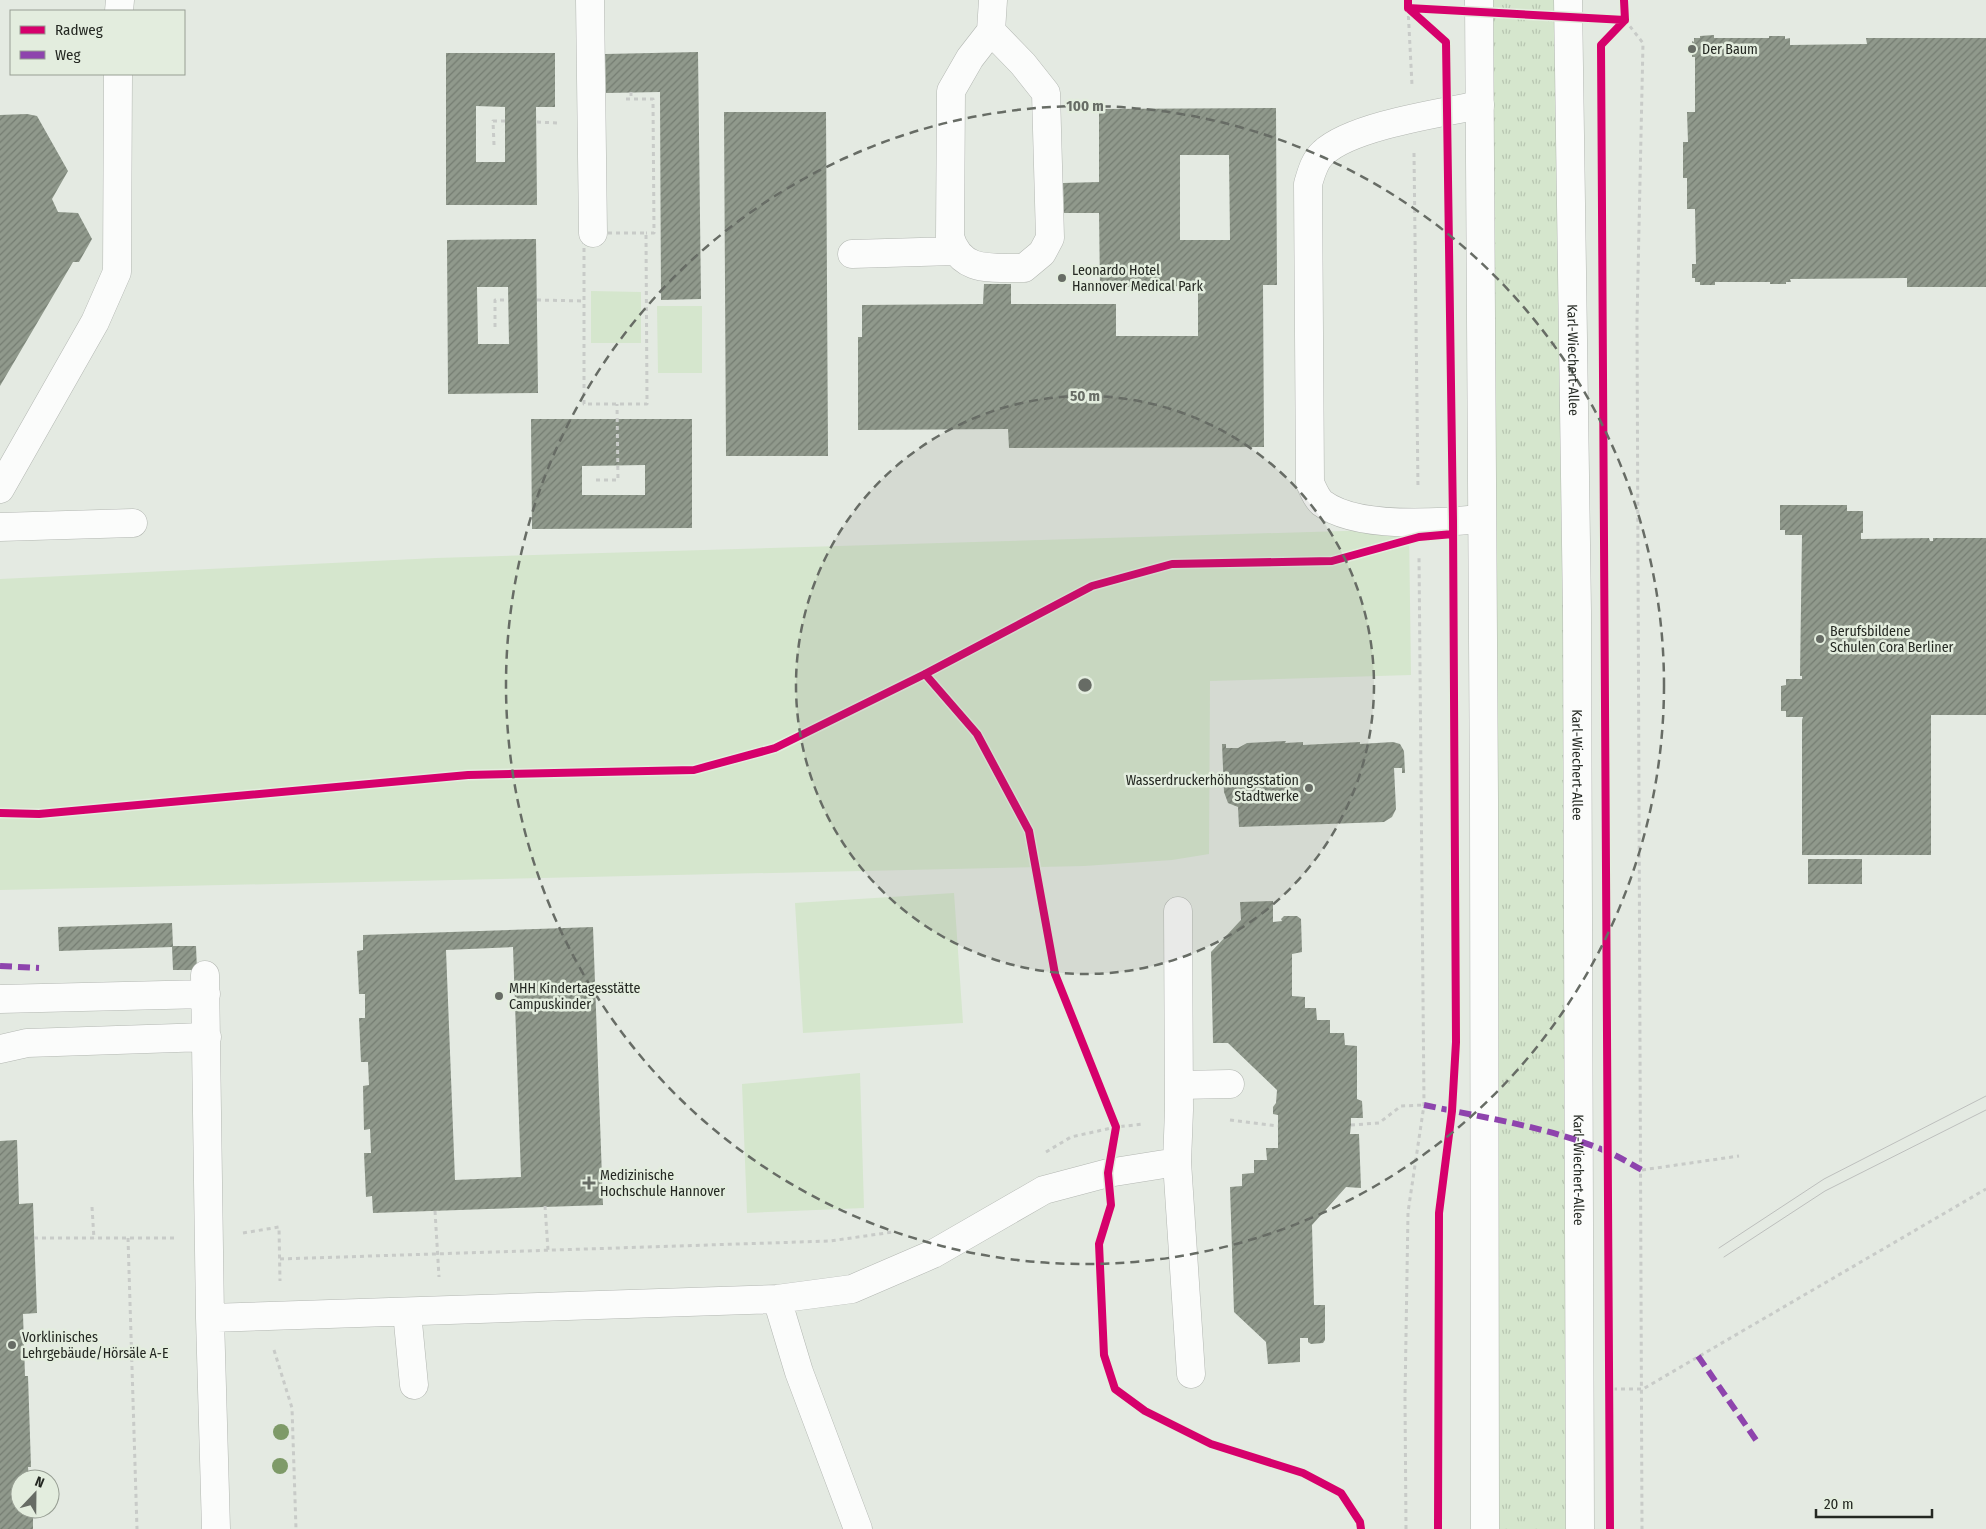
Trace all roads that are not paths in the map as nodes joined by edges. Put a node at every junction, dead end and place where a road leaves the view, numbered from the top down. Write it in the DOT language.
graph roads {
  1 [pos="590,0"];
  2 [pos="993,0"];
  3 [pos="1479,0"];
  4 [pos="1568,0"];
  5 [pos="991,31"];
  6 [pos="118,75"];
  7 [pos="1480,105"];
  8 [pos="593,234"];
  9 [pos="954,251"];
  10 [pos="852,254"];
  11 [pos="0,489"];
  12 [pos="1481,519"];
  13 [pos="133,523"];
  14 [pos="0,527"];
  15 [pos="1178,911"];
  16 [pos="0,999"];
  17 [pos="207,1037"];
  18 [pos="0,1049"];
  19 [pos="1230,1084"];
  20 [pos="1179,1085"];
  21 [pos="1177,1162"];
  22 [pos="777,1299"];
  23 [pos="407,1312"];
  24 [pos="210,1318"];
  25 [pos="1191,1374"];
  26 [pos="414,1385"];
  27 [pos="216,1529"];
  28 [pos="858,1529"];
  29 [pos="1485,1529"];
  30 [pos="1580,1529"];
  1 -- 8 [label="main road"];
  2 -- 5 [label="main road"];
  3 -- 7 [label="main road"];
  4 -- 30 [label="main road, Karl-Wiechert-Allee"];
  5 -- 9 [label="main road"];
  5 -- 9 [label="main road"];
  6 -- 11 [label="main road"];
  7 -- 12 [label="main road"];
  7 -- 12 [label="main road"];
  9 -- 10 [label="main road"];
  12 -- 29 [label="main road"];
  13 -- 14 [label="main road"];
  15 -- 20 [label="main road"];
  16 -- 17 [label="main road"];
  17 -- 18 [label="main road"];
  17 -- 24 [label="main road"];
  19 -- 20 [label="main road"];
  20 -- 21 [label="main road"];
  21 -- 22 [label="main road"];
  21 -- 25 [label="main road"];
  22 -- 23 [label="main road"];
  22 -- 28 [label="main road"];
  23 -- 24 [label="main road"];
  23 -- 26 [label="main road"];
  24 -- 27 [label="main road"];
}
